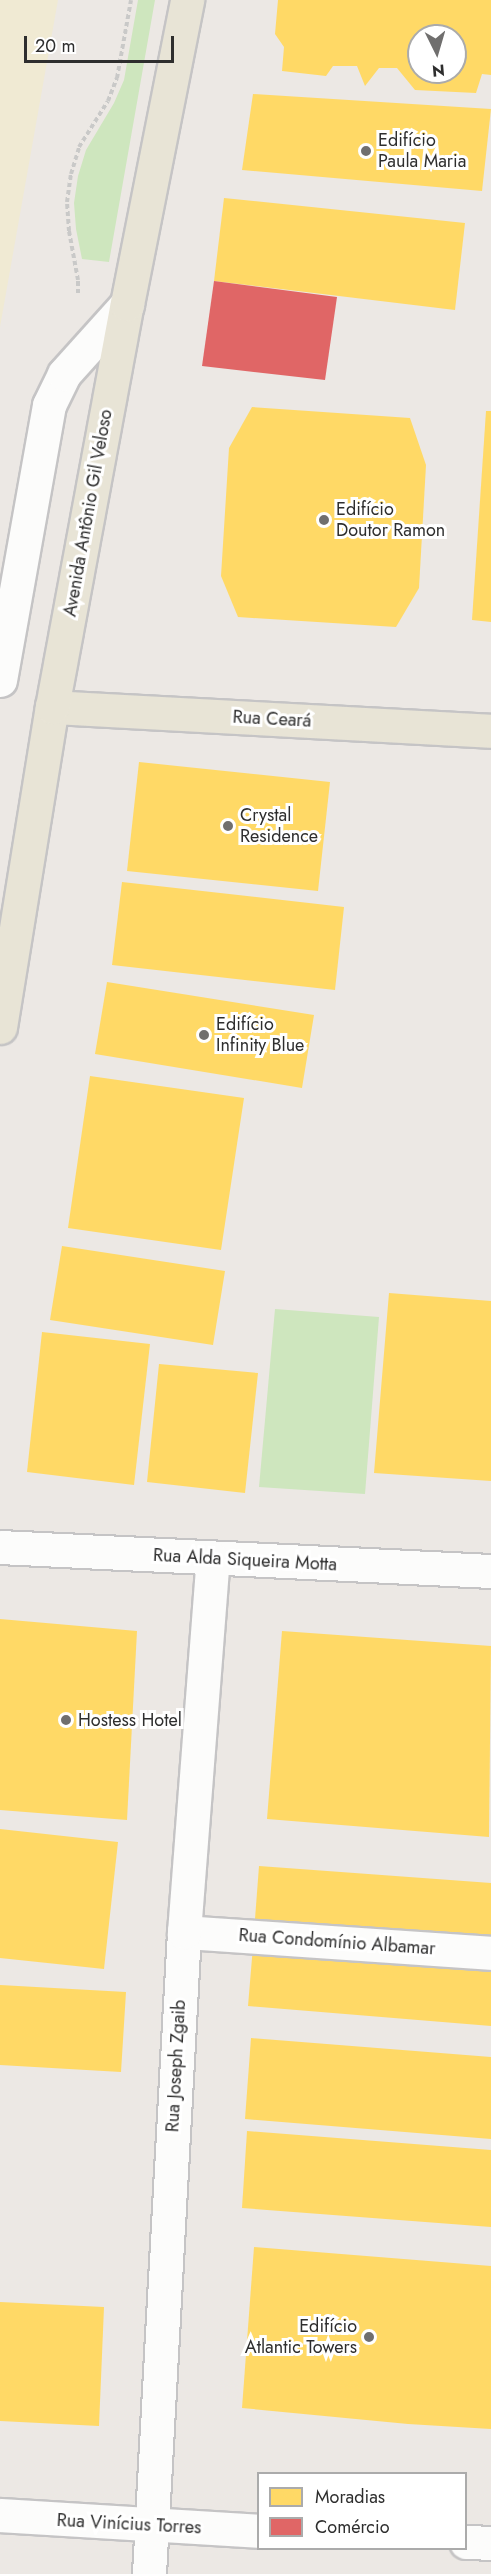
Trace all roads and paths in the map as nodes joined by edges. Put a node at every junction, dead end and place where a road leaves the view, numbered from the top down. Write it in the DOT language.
graph roads {
  1 [pos="131,0"];
  2 [pos="187,0"];
  3 [pos="77,302"];
  4 [pos="127,304"];
  5 [pos="0,680"];
  6 [pos="52,707"];
  7 [pos="491,732"];
  8 [pos="0,1027"];
  9 [pos="0,1547"];
  10 [pos="213,1559"];
  11 [pos="491,1571"];
  12 [pos="184,1932"];
  13 [pos="491,1953"];
  14 [pos="0,2516"];
  15 [pos="152,2526"];
  16 [pos="257,2531"];
  17 [pos="467,2542"];
  18 [pos="491,2543"];
  19 [pos="149,2574"];
  1 -- 3 [label="path"];
  2 -- 4 [label="main road, Avenida Antônio Gil Veloso"];
  4 -- 5 [label="street"];
  4 -- 6 [label="main road, Avenida Antônio Gil Veloso"];
  6 -- 7 [label="main road, Rua Ceará"];
  6 -- 8 [label="main road, Avenida Antônio Gil Veloso"];
  9 -- 10 [label="street, Rua Alda Siqueira Motta"];
  10 -- 11 [label="street, Rua Alda Siqueira Motta"];
  10 -- 12 [label="street, Rua Joseph Zgaib"];
  12 -- 13 [label="street, Rua Condomínio Albamar"];
  12 -- 15 [label="street, Rua Joseph Zgaib"];
  14 -- 15 [label="street, Rua Vinícius Torres"];
  15 -- 16 [label="street, Rua Vinícius Torres"];
  15 -- 19 [label="street, Rua Joseph Zgaib"];
  17 -- 18 [label="street"];
}
